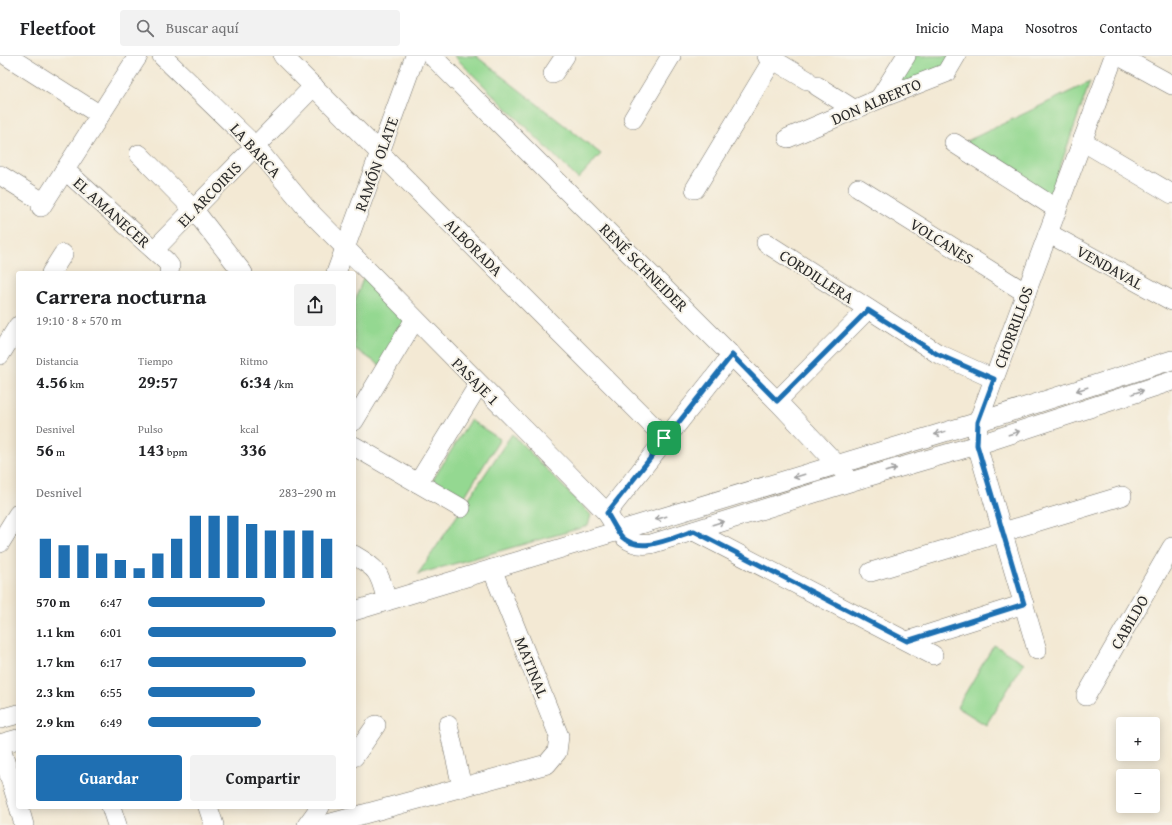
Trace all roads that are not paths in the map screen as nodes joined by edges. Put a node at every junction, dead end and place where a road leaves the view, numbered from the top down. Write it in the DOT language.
graph roads {
  1 [pos="6,56"];
  2 [pos="138,56"];
  3 [pos="162,56"];
  4 [pos="283,56"];
  5 [pos="415,56"];
  6 [pos="432,56"];
  7 [pos="565,56"];
  8 [pos="671,56"];
  9 [pos="906,56"];
  10 [pos="956,56"];
  11 [pos="1114,56"];
  12 [pos="1119,56"];
  13 [pos="772,57"];
  14 [pos="0,64"];
  15 [pos="554,74"];
  16 [pos="1172,85"];
  17 [pos="314,86"];
  18 [pos="879,99"];
  19 [pos="855,110"];
  20 [pos="100,115"];
  21 [pos="632,120"];
  22 [pos="788,138"];
  23 [pos="1082,141"];
  24 [pos="954,143"];
  25 [pos="256,146"];
  26 [pos="380,152"];
  27 [pos="139,154"];
  28 [pos="66,171"];
  29 [pos="0,175"];
  30 [pos="858,188"];
  31 [pos="695,189"];
  32 [pos="1172,194"];
  33 [pos="1057,209"];
  34 [pos="194,210"];
  35 [pos="1048,233"];
  36 [pos="766,243"];
  37 [pos="345,249"];
  38 [pos="154,250"];
  39 [pos="63,254"];
  40 [pos="52,271"];
  41 [pos="170,271"];
  42 [pos="242,271"];
  43 [pos="337,271"];
  44 [pos="1026,293"];
  45 [pos="1172,301"];
  46 [pos="868,310"];
  47 [pos="415,319"];
  48 [pos="16,329"];
  49 [pos="0,355"];
  50 [pos="732,355"];
  51 [pos="1172,360"];
  52 [pos="994,379"];
  53 [pos="1172,381"];
  54 [pos="479,384"];
  55 [pos="777,401"];
  56 [pos="356,418"];
  57 [pos="978,422"];
  58 [pos="664,438"];
  59 [pos="977,445"];
  60 [pos="356,447"];
  61 [pos="836,464"];
  62 [pos="853,481"];
  63 [pos="418,483"];
  64 [pos="1122,496"];
  65 [pos="460,508"];
  66 [pos="607,513"];
  67 [pos="16,517"];
  68 [pos="618,531"];
  69 [pos="694,531"];
  70 [pos="1003,532"];
  71 [pos="0,543"];
  72 [pos="1172,547"];
  73 [pos="356,556"];
  74 [pos="492,569"];
  75 [pos="871,572"];
  76 [pos="387,601"];
  77 [pos="1024,604"];
  78 [pos="356,610"];
  79 [pos="907,641"];
  80 [pos="1037,650"];
  81 [pos="933,655"];
  82 [pos="1086,696"];
  83 [pos="16,715"];
  84 [pos="0,719"];
  85 [pos="376,725"];
  86 [pos="448,726"];
  87 [pos="16,740"];
  88 [pos="0,745"];
  89 [pos="356,754"];
  90 [pos="462,787"];
  91 [pos="16,799"];
  92 [pos="19,809"];
  93 [pos="112,809"];
  94 [pos="209,809"];
  95 [pos="319,809"];
  96 [pos="24,825"];
  97 [pos="117,825"];
  98 [pos="214,825"];
  99 [pos="307,825"];
  100 [pos="324,825"];
  1 -- 14 [label="street"];
  1 -- 20 [label="street"];
  2 -- 20 [label="street"];
  3 -- 25 [label="street, LA BARCA"];
  4 -- 17 [label="street, ALBORADA"];
  5 -- 26 [label="street, RAMÓN OLATE"];
  6 -- 50 [label="street, RENÉ SCHNEIDER"];
  7 -- 15 [label="street"];
  8 -- 21 [label="street"];
  9 -- 18 [label="street"];
  10 -- 18 [label="street, DON ALBERTO"];
  11 -- 23 [label="street, CHORRILLOS"];
  12 -- 16 [label="street"];
  13 -- 19 [label="street"];
  13 -- 31 [label="street"];
  17 -- 25 [label="street, EL ARCOIRIS"];
  17 -- 26 [label="street, ALBORADA"];
  18 -- 19 [label="street, DON ALBERTO"];
  19 -- 22 [label="street, DON ALBERTO"];
  20 -- 28 [label="street"];
  23 -- 32 [label="street"];
  23 -- 33 [label="street, CHORRILLOS"];
  24 -- 33 [label="street"];
  25 -- 34 [label="street, EL ARCOIRIS"];
  25 -- 37 [label="street, LA BARCA"];
  26 -- 37 [label="street, RAMÓN OLATE"];
  26 -- 58 [label="street, ALBORADA"];
  27 -- 34 [label="street"];
  28 -- 29 [label="street"];
  28 -- 38 [label="street, EL AMANECER"];
  30 -- 44 [label="street, VOLCANES"];
  33 -- 35 [label="street, CHORRILLOS"];
  34 -- 38 [label="street, EL ARCOIRIS"];
  34 -- 42 [label="street"];
  35 -- 44 [label="street, CHORRILLOS"];
  35 -- 45 [label="street, VENDAVAL"];
  36 -- 46 [label="street, CORDILLERA"];
  37 -- 43 [label="street, RAMÓN OLATE"];
  37 -- 47 [label="street, PASAJE 1"];
  38 -- 41 [label="street, EL AMANECER"];
  39 -- 40 [label="street"];
  44 -- 52 [label="street, CHORRILLOS"];
  46 -- 52 [label="street, CORDILLERA"];
  46 -- 55 [label="street"];
  47 -- 54 [label="street, PASAJE 1"];
  47 -- 56 [label="street"];
  48 -- 49 [label="street"];
  50 -- 55 [label="street, RENÉ SCHNEIDER"];
  50 -- 58 [label="street"];
  51 -- 57 [label="street, one-way"];
  52 -- 57 [label="street, CHORRILLOS"];
  59 -- 53 [label="street, one-way"];
  54 -- 63 [label="street"];
  54 -- 66 [label="street, PASAJE 1"];
  55 -- 61 [label="street, RENÉ SCHNEIDER"];
  57 -- 59 [label="street, CHORRILLOS"];
  57 -- 61 [label="street, one-way"];
  58 -- 66 [label="street"];
  62 -- 59 [label="street, one-way"];
  59 -- 70 [label="street, CHORRILLOS"];
  60 -- 63 [label="street"];
  61 -- 62 [label="street, RENÉ SCHNEIDER"];
  61 -- 68 [label="street, one-way"];
  69 -- 62 [label="street, one-way"];
  63 -- 65 [label="street"];
  64 -- 70 [label="street"];
  66 -- 68 [label="street, PASAJE 1"];
  67 -- 71 [label="street"];
  68 -- 69 [label="street"];
  68 -- 74 [label="street"];
  69 -- 79 [label="street"];
  70 -- 75 [label="street"];
  70 -- 77 [label="street, CHORRILLOS"];
  72 -- 82 [label="street, CABILDO"];
  73 -- 76 [label="street"];
  74 -- 76 [label="street"];
  74 -- 90 [label="street, MATINAL"];
  76 -- 78 [label="street"];
  77 -- 79 [label="street"];
  77 -- 80 [label="street, CHORRILLOS"];
  79 -- 81 [label="street"];
  83 -- 84 [label="street"];
  85 -- 89 [label="street"];
  86 -- 90 [label="street"];
  87 -- 88 [label="street"];
  88 -- 91 [label="street"];
  90 -- 100 [label="street"];
  92 -- 96 [label="street"];
  93 -- 97 [label="street"];
  94 -- 98 [label="street"];
  95 -- 99 [label="street"];
}
